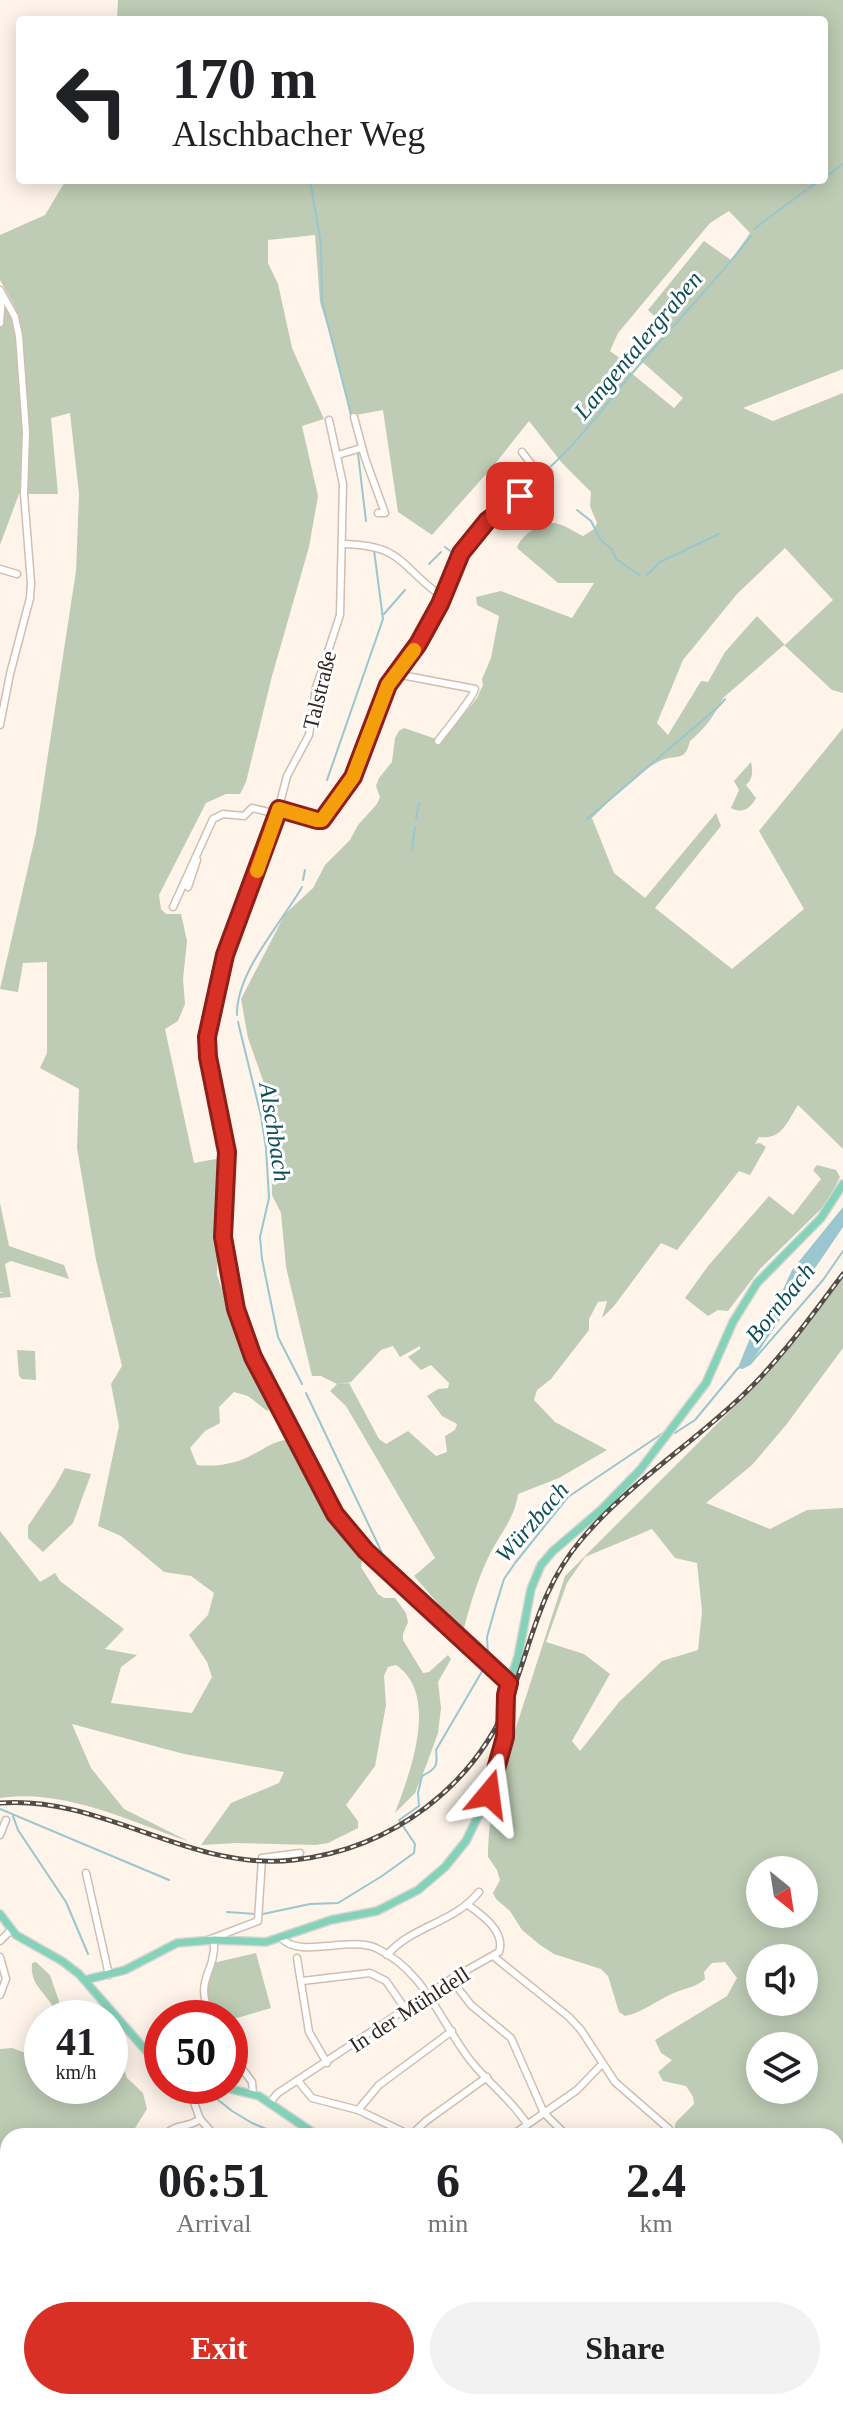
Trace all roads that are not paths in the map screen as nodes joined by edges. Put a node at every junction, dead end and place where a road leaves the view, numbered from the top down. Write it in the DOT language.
graph roads {
  1 [pos="1,292"];
  2 [pos="0,323"];
  3 [pos="354,417"];
  4 [pos="329,420"];
  5 [pos="361,448"];
  6 [pos="522,452"];
  7 [pos="338,455"];
  8 [pos="549,472"];
  9 [pos="542,478"];
  10 [pos="378,513"];
  11 [pos="343,544"];
  12 [pos="0,569"];
  13 [pos="17,574"];
  14 [pos="443,597"];
  15 [pos="396,674"];
  16 [pos="0,725"];
  17 [pos="438,741"];
  18 [pos="278,812"];
  19 [pos="196,853"];
  20 [pos="188,887"];
  21 [pos="173,907"];
  22 [pos="843,1181"];
  23 [pos="509,1683"];
  24 [pos="6,1820"];
  25 [pos="0,1835"];
  26 [pos="300,1853"];
  27 [pos="86,1873"];
  28 [pos="479,1892"];
  29 [pos="468,1905"];
  30 [pos="0,1914"];
  31 [pos="11,1930"];
  32 [pos="281,1938"];
  33 [pos="211,1940"];
  34 [pos="0,1941"];
  35 [pos="387,1955"];
  36 [pos="493,1956"];
  37 [pos="0,1957"];
  38 [pos="297,1958"];
  39 [pos="109,1975"];
  40 [pos="451,1979"];
  41 [pos="85,1980"];
  42 [pos="302,1981"];
  43 [pos="91,1988"];
  44 [pos="430,1994"];
  45 [pos="0,1995"];
  46 [pos="206,2000"];
  47 [pos="406,2010"];
  48 [pos="452,2031"];
  49 [pos="144,2048"];
  50 [pos="327,2063"];
  51 [pos="602,2064"];
  52 [pos="248,2077"];
  53 [pos="487,2077"];
  54 [pos="299,2082"];
  55 [pos="248,2093"];
  56 [pos="253,2094"];
  57 [pos="270,2102"];
  58 [pos="195,2104"];
  59 [pos="358,2110"];
  60 [pos="544,2113"];
  61 [pos="200,2119"];
  62 [pos="527,2124"];
  63 [pos="173,2128"];
  64 [pos="208,2128"];
  65 [pos="307,2128"];
  66 [pos="395,2128"];
  67 [pos="419,2128"];
  68 [pos="522,2128"];
  69 [pos="559,2128"];
  70 [pos="668,2128"];
  1 -- 2 [label="street"];
  1 -- 16 [label="street"];
  3 -- 5 [label="street"];
  4 -- 7 [label="street, Talstraße"];
  5 -- 7 [label="street"];
  5 -- 10 [label="street"];
  6 -- 9 [label="street"];
  7 -- 11 [label="street, Talstraße"];
  8 -- 9 [label="street"];
  9 -- 14 [label="street"];
  11 -- 14 [label="street"];
  11 -- 18 [label="street, Talstraße"];
  12 -- 13 [label="street"];
  14 -- 15 [label="street"];
  15 -- 17 [label="street"];
  15 -- 18 [label="street"];
  18 -- 19 [label="street"];
  18 -- 23 [label="street, Talstraße"];
  19 -- 20 [label="street"];
  19 -- 21 [label="street"];
  22 -- 23 [label="main road"];
  23 -- 32 [label="main road"];
  24 -- 25 [label="street"];
  26 -- 33 [label="street"];
  27 -- 39 [label="street"];
  28 -- 29 [label="street"];
  29 -- 35 [label="street"];
  29 -- 36 [label="street, In der Mühldell"];
  30 -- 31 [label="main road"];
  31 -- 34 [label="street"];
  31 -- 41 [label="main road"];
  32 -- 33 [label="main road"];
  32 -- 35 [label="street"];
  33 -- 39 [label="main road"];
  33 -- 46 [label="street"];
  35 -- 44 [label="street"];
  36 -- 40 [label="street, In der Mühldell"];
  36 -- 51 [label="street"];
  37 -- 45 [label="street"];
  38 -- 42 [label="street"];
  39 -- 41 [label="main road"];
  39 -- 43 [label="main road"];
  40 -- 44 [label="street, In der Mühldell"];
  40 -- 60 [label="street"];
  41 -- 43 [label="main road"];
  42 -- 47 [label="street"];
  42 -- 50 [label="street"];
  43 -- 49 [label="main road"];
  44 -- 47 [label="street, In der Mühldell"];
  44 -- 48 [label="street"];
  47 -- 50 [label="street, In der Mühldell"];
  48 -- 53 [label="street"];
  48 -- 59 [label="street"];
  50 -- 54 [label="street, In der Mühldell"];
  51 -- 60 [label="street"];
  51 -- 70 [label="street"];
  52 -- 56 [label="street"];
  53 -- 62 [label="street"];
  53 -- 67 [label="street"];
  54 -- 57 [label="street, In der Mühldell"];
  54 -- 59 [label="street"];
  55 -- 56 [label="main road"];
  56 -- 57 [label="main road"];
  57 -- 65 [label="main road"];
  58 -- 61 [label="street"];
  59 -- 66 [label="street"];
  60 -- 62 [label="street"];
  60 -- 69 [label="street"];
  61 -- 63 [label="street"];
  61 -- 64 [label="street"];
  62 -- 68 [label="street"];
}
